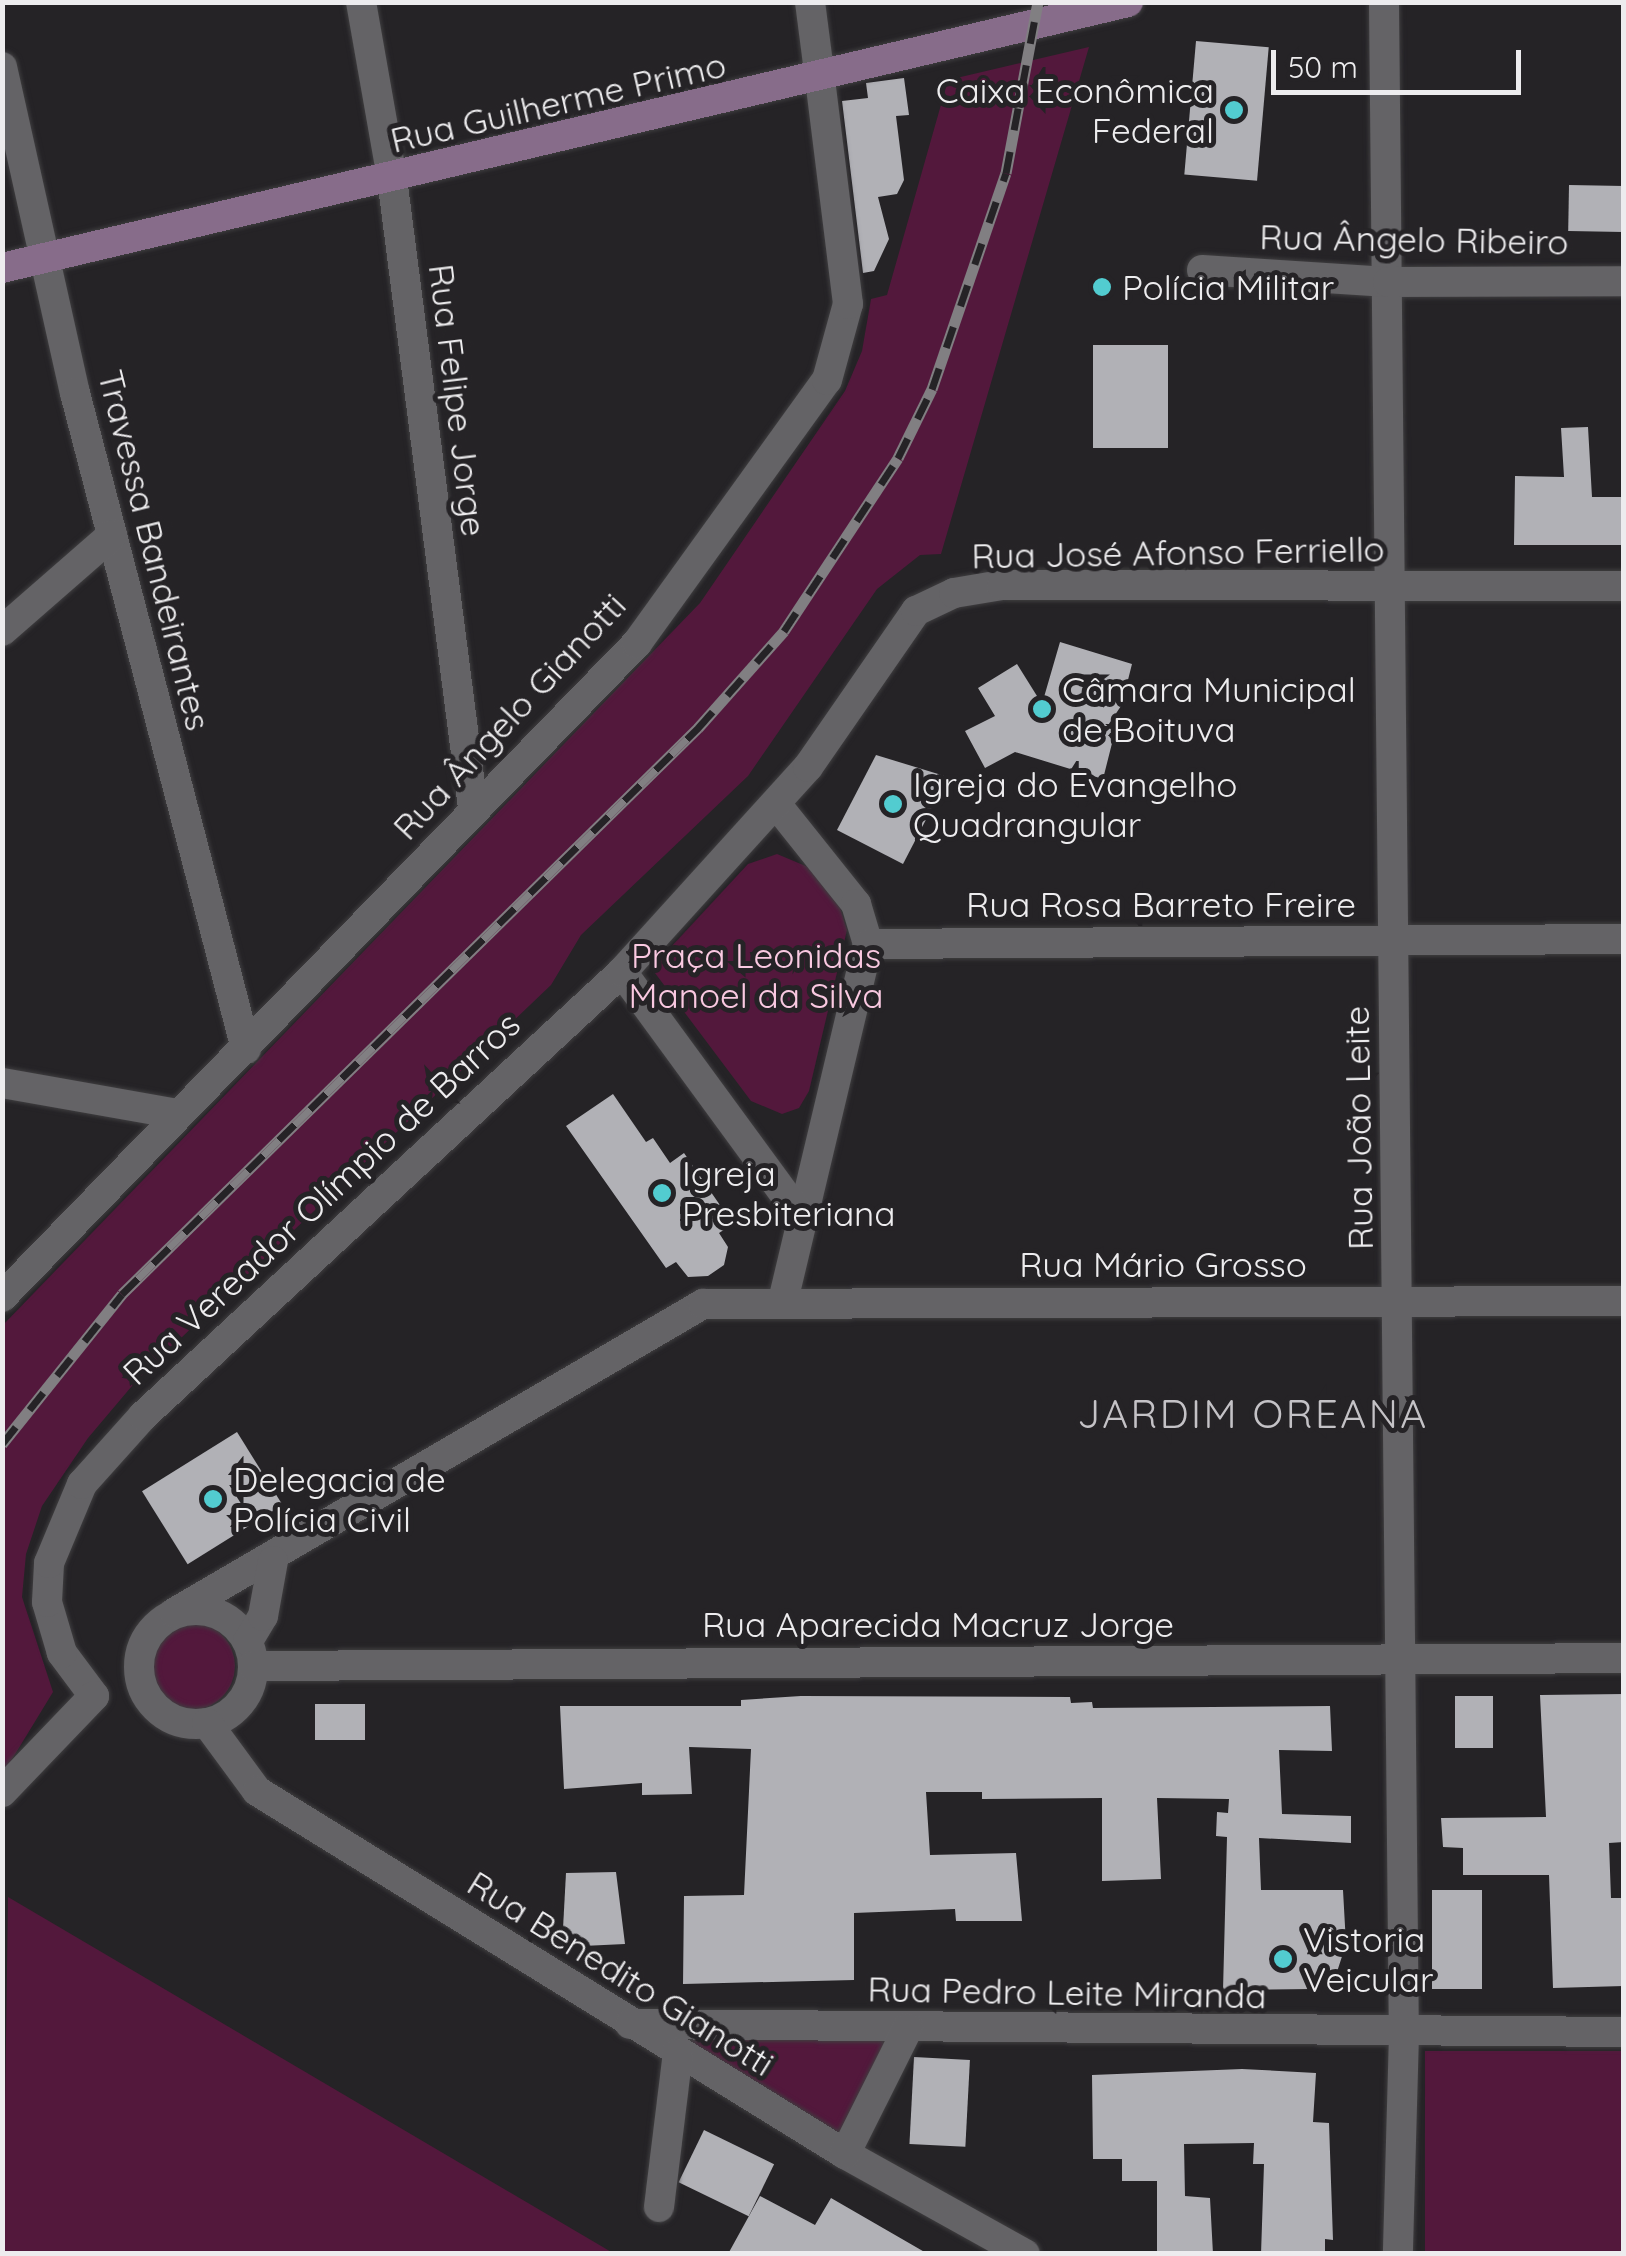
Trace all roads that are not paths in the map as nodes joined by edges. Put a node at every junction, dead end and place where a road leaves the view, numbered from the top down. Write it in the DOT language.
graph roads {
  1 [pos="362,2"];
  2 [pos="810,2"];
  3 [pos="1128,2"];
  4 [pos="1380,7"];
  5 [pos="2,67"];
  6 [pos="820,80"];
  7 [pos="392,178"];
  8 [pos="45,258"];
  9 [pos="2,268"];
  10 [pos="1202,270"];
  11 [pos="1624,281"];
  12 [pos="1388,282"];
  13 [pos="112,535"];
  14 [pos="1390,586"];
  15 [pos="1624,586"];
  16 [pos="2,630"];
  17 [pos="777,804"];
  18 [pos="473,808"];
  19 [pos="1624,939"];
  20 [pos="1393,940"];
  21 [pos="868,944"];
  22 [pos="622,972"];
  23 [pos="246,1049"];
  24 [pos="2,1082"];
  25 [pos="178,1114"];
  26 [pos="800,1217"];
  27 [pos="2,1297"];
  28 [pos="782,1300"];
  29 [pos="1624,1301"];
  30 [pos="1397,1302"];
  31 [pos="273,1561"];
  32 [pos="174,1613"];
  33 [pos="147,1636"];
  34 [pos="250,1654"];
  35 [pos="1400,1658"];
  36 [pos="1624,1658"];
  37 [pos="94,1696"];
  38 [pos="155,1708"];
  39 [pos="206,1723"];
  40 [pos="2,1792"];
  41 [pos="630,2024"];
  42 [pos="908,2028"];
  43 [pos="1624,2032"];
  44 [pos="1404,2034"];
  45 [pos="678,2053"];
  46 [pos="845,2154"];
  47 [pos="659,2207"];
  48 [pos="1024,2254"];
  49 [pos="1398,2254"];
  1 -- 7 [label="street, Rua Felipe Jorge"];
  2 -- 6 [label="street, Rua Ângelo Gianotti"];
  3 -- 6 [label="main road, Rua Guilherme Primo"];
  4 -- 12 [label="street, Rua João Leite"];
  5 -- 8 [label="street, Travessa Bandeirantes"];
  6 -- 7 [label="main road, Rua Guilherme Primo"];
  6 -- 18 [label="street, Rua Ângelo Gianotti"];
  7 -- 8 [label="main road, Rua Guilherme Primo"];
  7 -- 18 [label="street, Rua Felipe Jorge"];
  8 -- 9 [label="main road, Rua Guilherme Primo"];
  8 -- 13 [label="street, Travessa Bandeirantes"];
  10 -- 12 [label="street, Rua Ângelo Ribeiro"];
  11 -- 12 [label="street, Rua Ângelo Ribeiro"];
  12 -- 14 [label="street, Rua João Leite"];
  13 -- 16 [label="street"];
  13 -- 23 [label="street, Travessa Bandeirantes"];
  14 -- 15 [label="street, Rua José Afonso Ferriello"];
  14 -- 17 [label="street, Rua José Afonso Ferriello"];
  14 -- 20 [label="street, Rua João Leite"];
  17 -- 21 [label="street"];
  17 -- 22 [label="street, Rua Vereador Olímpio de Barros"];
  18 -- 23 [label="street, Rua Ângelo Gianotti"];
  19 -- 20 [label="street, Rua Rosa Barreto Freire"];
  20 -- 21 [label="street, Rua Rosa Barreto Freire"];
  20 -- 30 [label="street, Rua João Leite"];
  21 -- 26 [label="street"];
  22 -- 26 [label="street"];
  22 -- 37 [label="street, Rua Vereador Olímpio de Barros"];
  23 -- 25 [label="street, Rua Ângelo Gianotti"];
  24 -- 25 [label="street"];
  25 -- 27 [label="street, Rua Ângelo Gianotti"];
  26 -- 28 [label="street"];
  28 -- 30 [label="street, Rua Mário Grosso"];
  28 -- 31 [label="street, Rua Mário Grosso"];
  29 -- 30 [label="street, Rua Mário Grosso"];
  30 -- 35 [label="street, Rua João Leite"];
  31 -- 32 [label="street"];
  31 -- 34 [label="street"];
  32 -- 33 [label="street"];
  32 -- 34 [label="street"];
  33 -- 37 [label="street"];
  33 -- 38 [label="street"];
  34 -- 35 [label="street, Rua Aparecida Macruz Jorge"];
  34 -- 39 [label="street"];
  35 -- 36 [label="street, Rua Aparecida Macruz Jorge"];
  35 -- 44 [label="street, Rua João Leite"];
  37 -- 38 [label="street"];
  37 -- 40 [label="street"];
  38 -- 39 [label="street"];
  39 -- 41 [label="street, Rua Benedito Gianotti"];
  41 -- 42 [label="street, Rua Pedro Leite Miranda"];
  41 -- 45 [label="street, Rua Benedito Gianotti"];
  42 -- 44 [label="street, Rua Pedro Leite Miranda"];
  42 -- 46 [label="street"];
  43 -- 44 [label="street, Rua Pedro Leite Miranda"];
  44 -- 49 [label="street, Rua João Leite"];
  45 -- 46 [label="street, Rua Benedito Gianotti"];
  45 -- 47 [label="street"];
  46 -- 48 [label="street, Rua Benedito Gianotti"];
}
